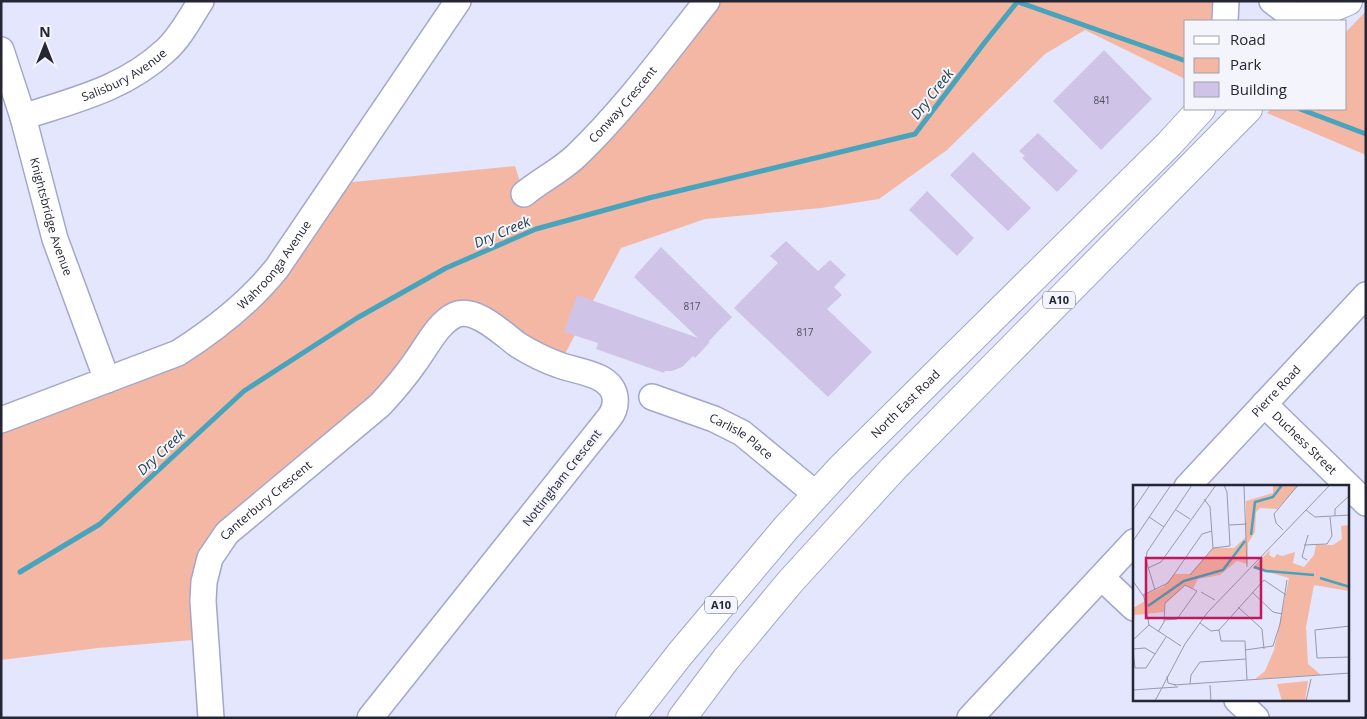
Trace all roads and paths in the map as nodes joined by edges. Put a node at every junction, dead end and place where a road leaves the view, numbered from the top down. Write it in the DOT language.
graph roads {
  1 [pos="201,1"];
  2 [pos="458,1"];
  3 [pos="707,1"];
  4 [pos="1226,1"];
  5 [pos="1348,1"];
  6 [pos="1355,1"];
  7 [pos="1289,10"];
  8 [pos="1225,20"];
  9 [pos="1336,20"];
  10 [pos="1,50"];
  11 [pos="1200,110"];
  12 [pos="1247,110"];
  13 [pos="23,117"];
  14 [pos="524,194"];
  15 [pos="1366,295"];
  16 [pos="439,330"];
  17 [pos="107,380"];
  18 [pos="652,397"];
  19 [pos="1264,404"];
  20 [pos="1,420"];
  21 [pos="1188,485"];
  22 [pos="1347,485"];
  23 [pos="1350,488"];
  24 [pos="871,493"];
  25 [pos="816,495"];
  26 [pos="1366,504"];
  27 [pos="1133,543"];
  28 [pos="820,549"];
  29 [pos="1102,578"];
  30 [pos="1133,607"];
  31 [pos="211,718"];
  32 [pos="370,718"];
  33 [pos="630,718"];
  34 [pos="682,718"];
  35 [pos="970,718"];
  1 -- 13 [label="street, Salisbury Avenue"];
  2 -- 17 [label="street, Wahroonga Avenue"];
  3 -- 14 [label="street, Conway Crescent"];
  4 -- 8 [label="street"];
  5 -- 7 [label="highway"];
  6 -- 9 [label="highway"];
  10 -- 13 [label="street, Knightsbridge Avenue"];
  11 -- 25 [label="highway, North East Road / A10"];
  12 -- 24 [label="highway, A10"];
  13 -- 17 [label="street, Knightsbridge Avenue"];
  15 -- 19 [label="street, Pierre Road"];
  16 -- 31 [label="street, Canterbury Crescent"];
  16 -- 32 [label="street, Nottingham Crescent"];
  17 -- 20 [label="street, Wahroonga Avenue"];
  18 -- 25 [label="street, Carlisle Place"];
  19 -- 21 [label="street, Pierre Road"];
  19 -- 22 [label="street, Duchess Street"];
  23 -- 26 [label="street, Duchess Street"];
  24 -- 25 [label="highway"];
  24 -- 28 [label="highway, A10"];
  25 -- 28 [label="highway"];
  25 -- 33 [label="highway, North East Road / A10"];
  27 -- 29 [label="street"];
  28 -- 34 [label="highway, A10"];
  29 -- 30 [label="street"];
  29 -- 35 [label="street"];
}
